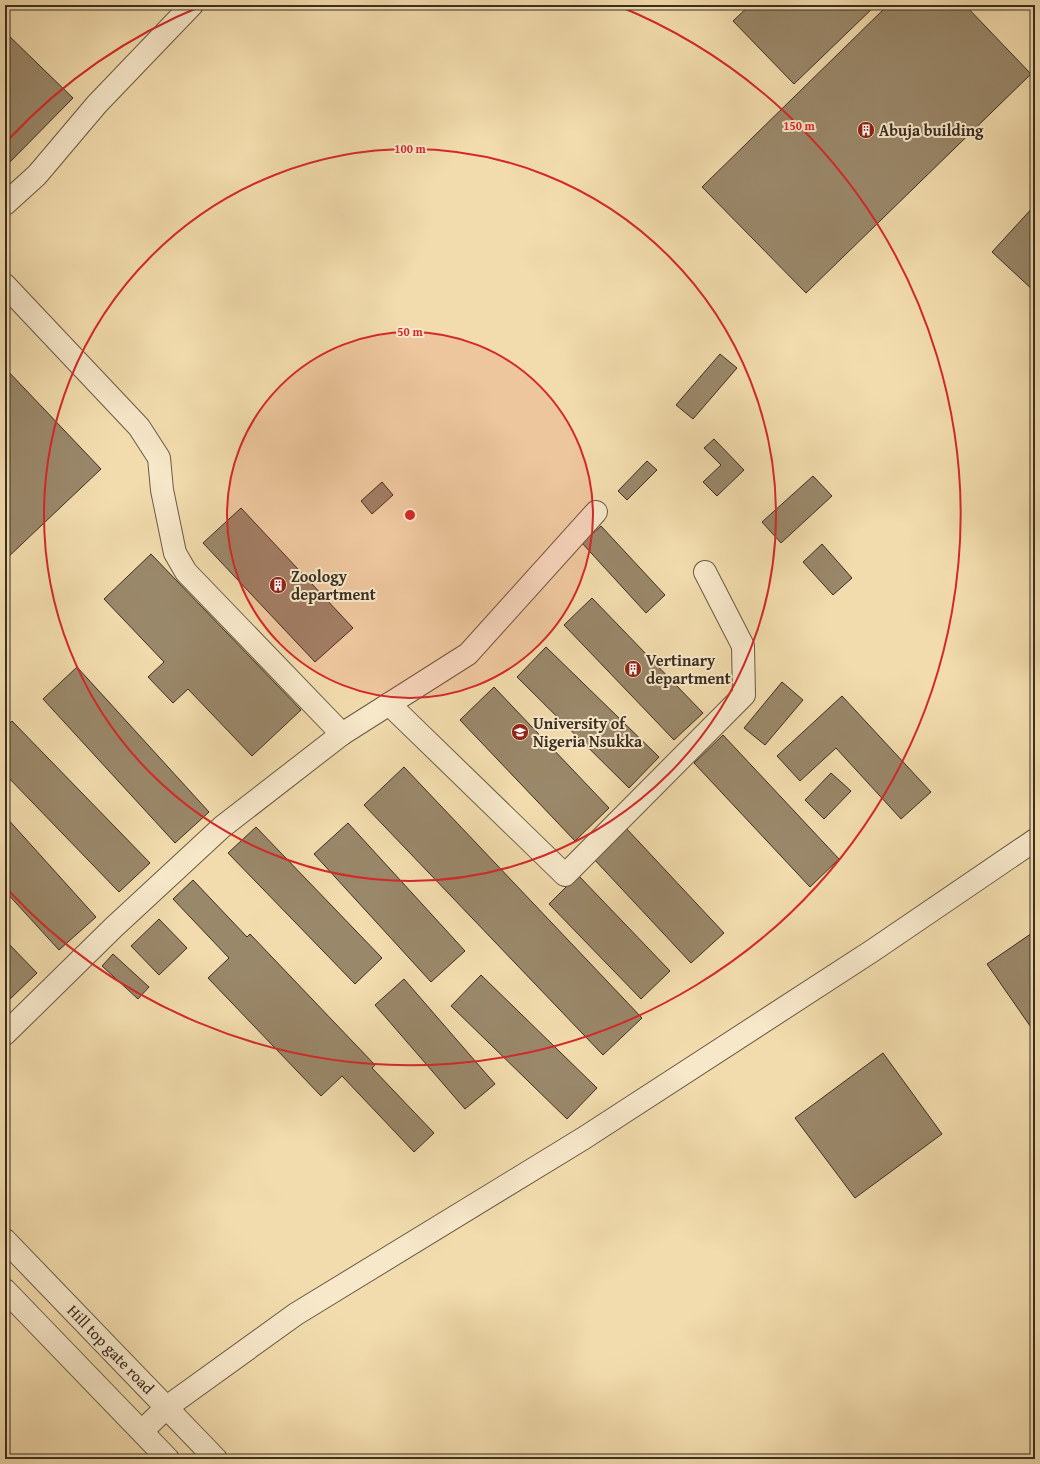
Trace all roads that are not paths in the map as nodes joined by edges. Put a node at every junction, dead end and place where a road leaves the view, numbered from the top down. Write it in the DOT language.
graph roads {
  1 [pos="192,5"];
  2 [pos="5,204"];
  3 [pos="5,285"];
  4 [pos="596,512"];
  5 [pos="705,572"];
  6 [pos="389,704"];
  7 [pos="342,734"];
  8 [pos="1035,840"];
  9 [pos="5,1034"];
  10 [pos="5,1240"];
  11 [pos="5,1290"];
  12 [pos="167,1407"];
  13 [pos="142,1431"];
  14 [pos="168,1459"];
  15 [pos="216,1459"];
  1 -- 2 [label="street"];
  3 -- 7 [label="street"];
  4 -- 6 [label="street"];
  5 -- 6 [label="street"];
  6 -- 7 [label="street"];
  7 -- 9 [label="street"];
  8 -- 12 [label="street"];
  10 -- 12 [label="street, Hill top gate road"];
  11 -- 13 [label="street"];
  12 -- 13 [label="street"];
  12 -- 15 [label="street, Hill top gate road"];
  13 -- 14 [label="street"];
}
